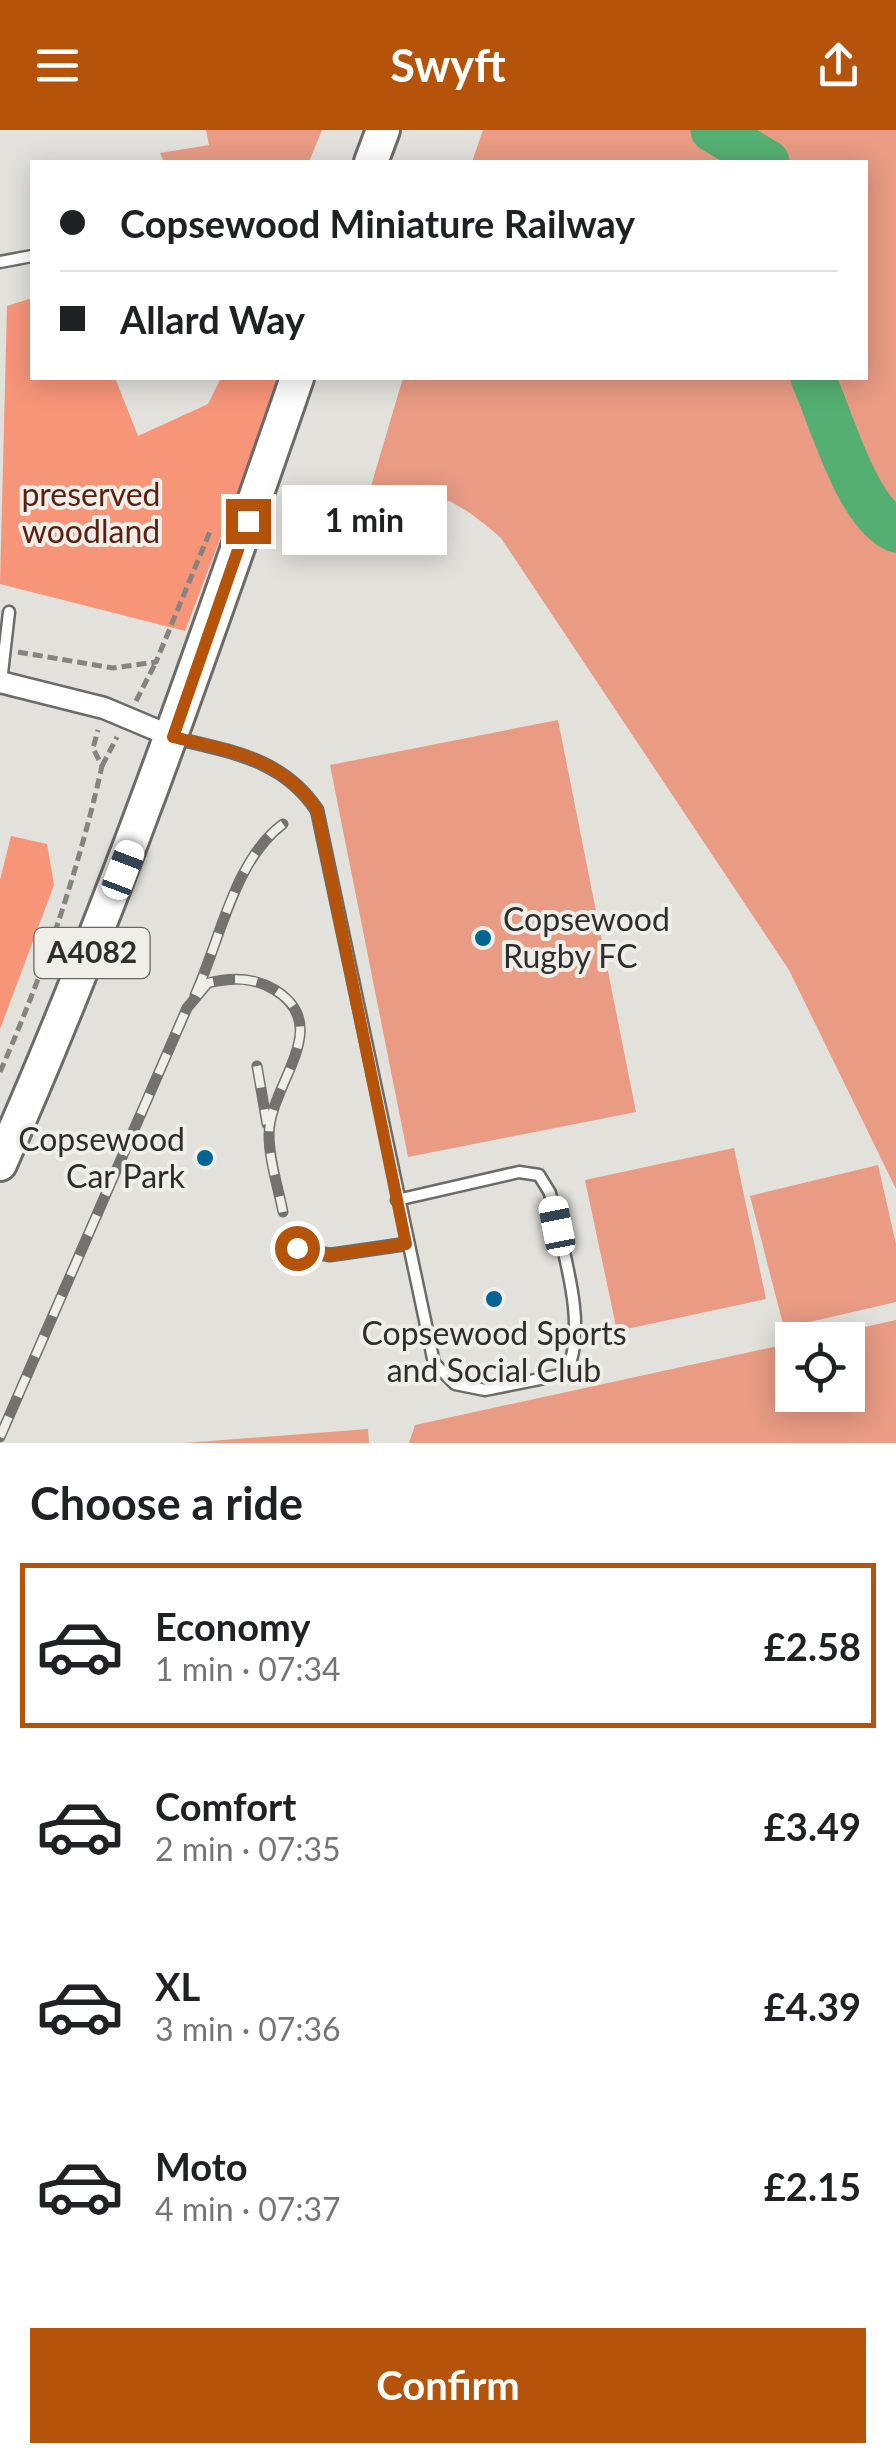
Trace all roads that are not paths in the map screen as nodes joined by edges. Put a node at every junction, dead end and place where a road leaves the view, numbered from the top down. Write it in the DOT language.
graph roads {
  1 [pos="383,130"];
  2 [pos="373,160"];
  3 [pos="30,256"];
  4 [pos="0,262"];
  5 [pos="296,380"];
  6 [pos="9,612"];
  7 [pos="1,682"];
  8 [pos="173,737"];
  9 [pos="0,1164"];
  10 [pos="398,1200"];
  11 [pos="406,1244"];
  12 [pos="279,1246"];
  1 -- 2 [label="main road"];
  3 -- 4 [label="lane"];
  5 -- 8 [label="main road, A4082"];
  6 -- 7 [label="lane"];
  7 -- 8 [label="street"];
  8 -- 9 [label="main road, A4082"];
  8 -- 10 [label="lane"];
  10 -- 11 [label="lane"];
  10 -- 11 [label="lane"];
  11 -- 12 [label="lane"];
}
